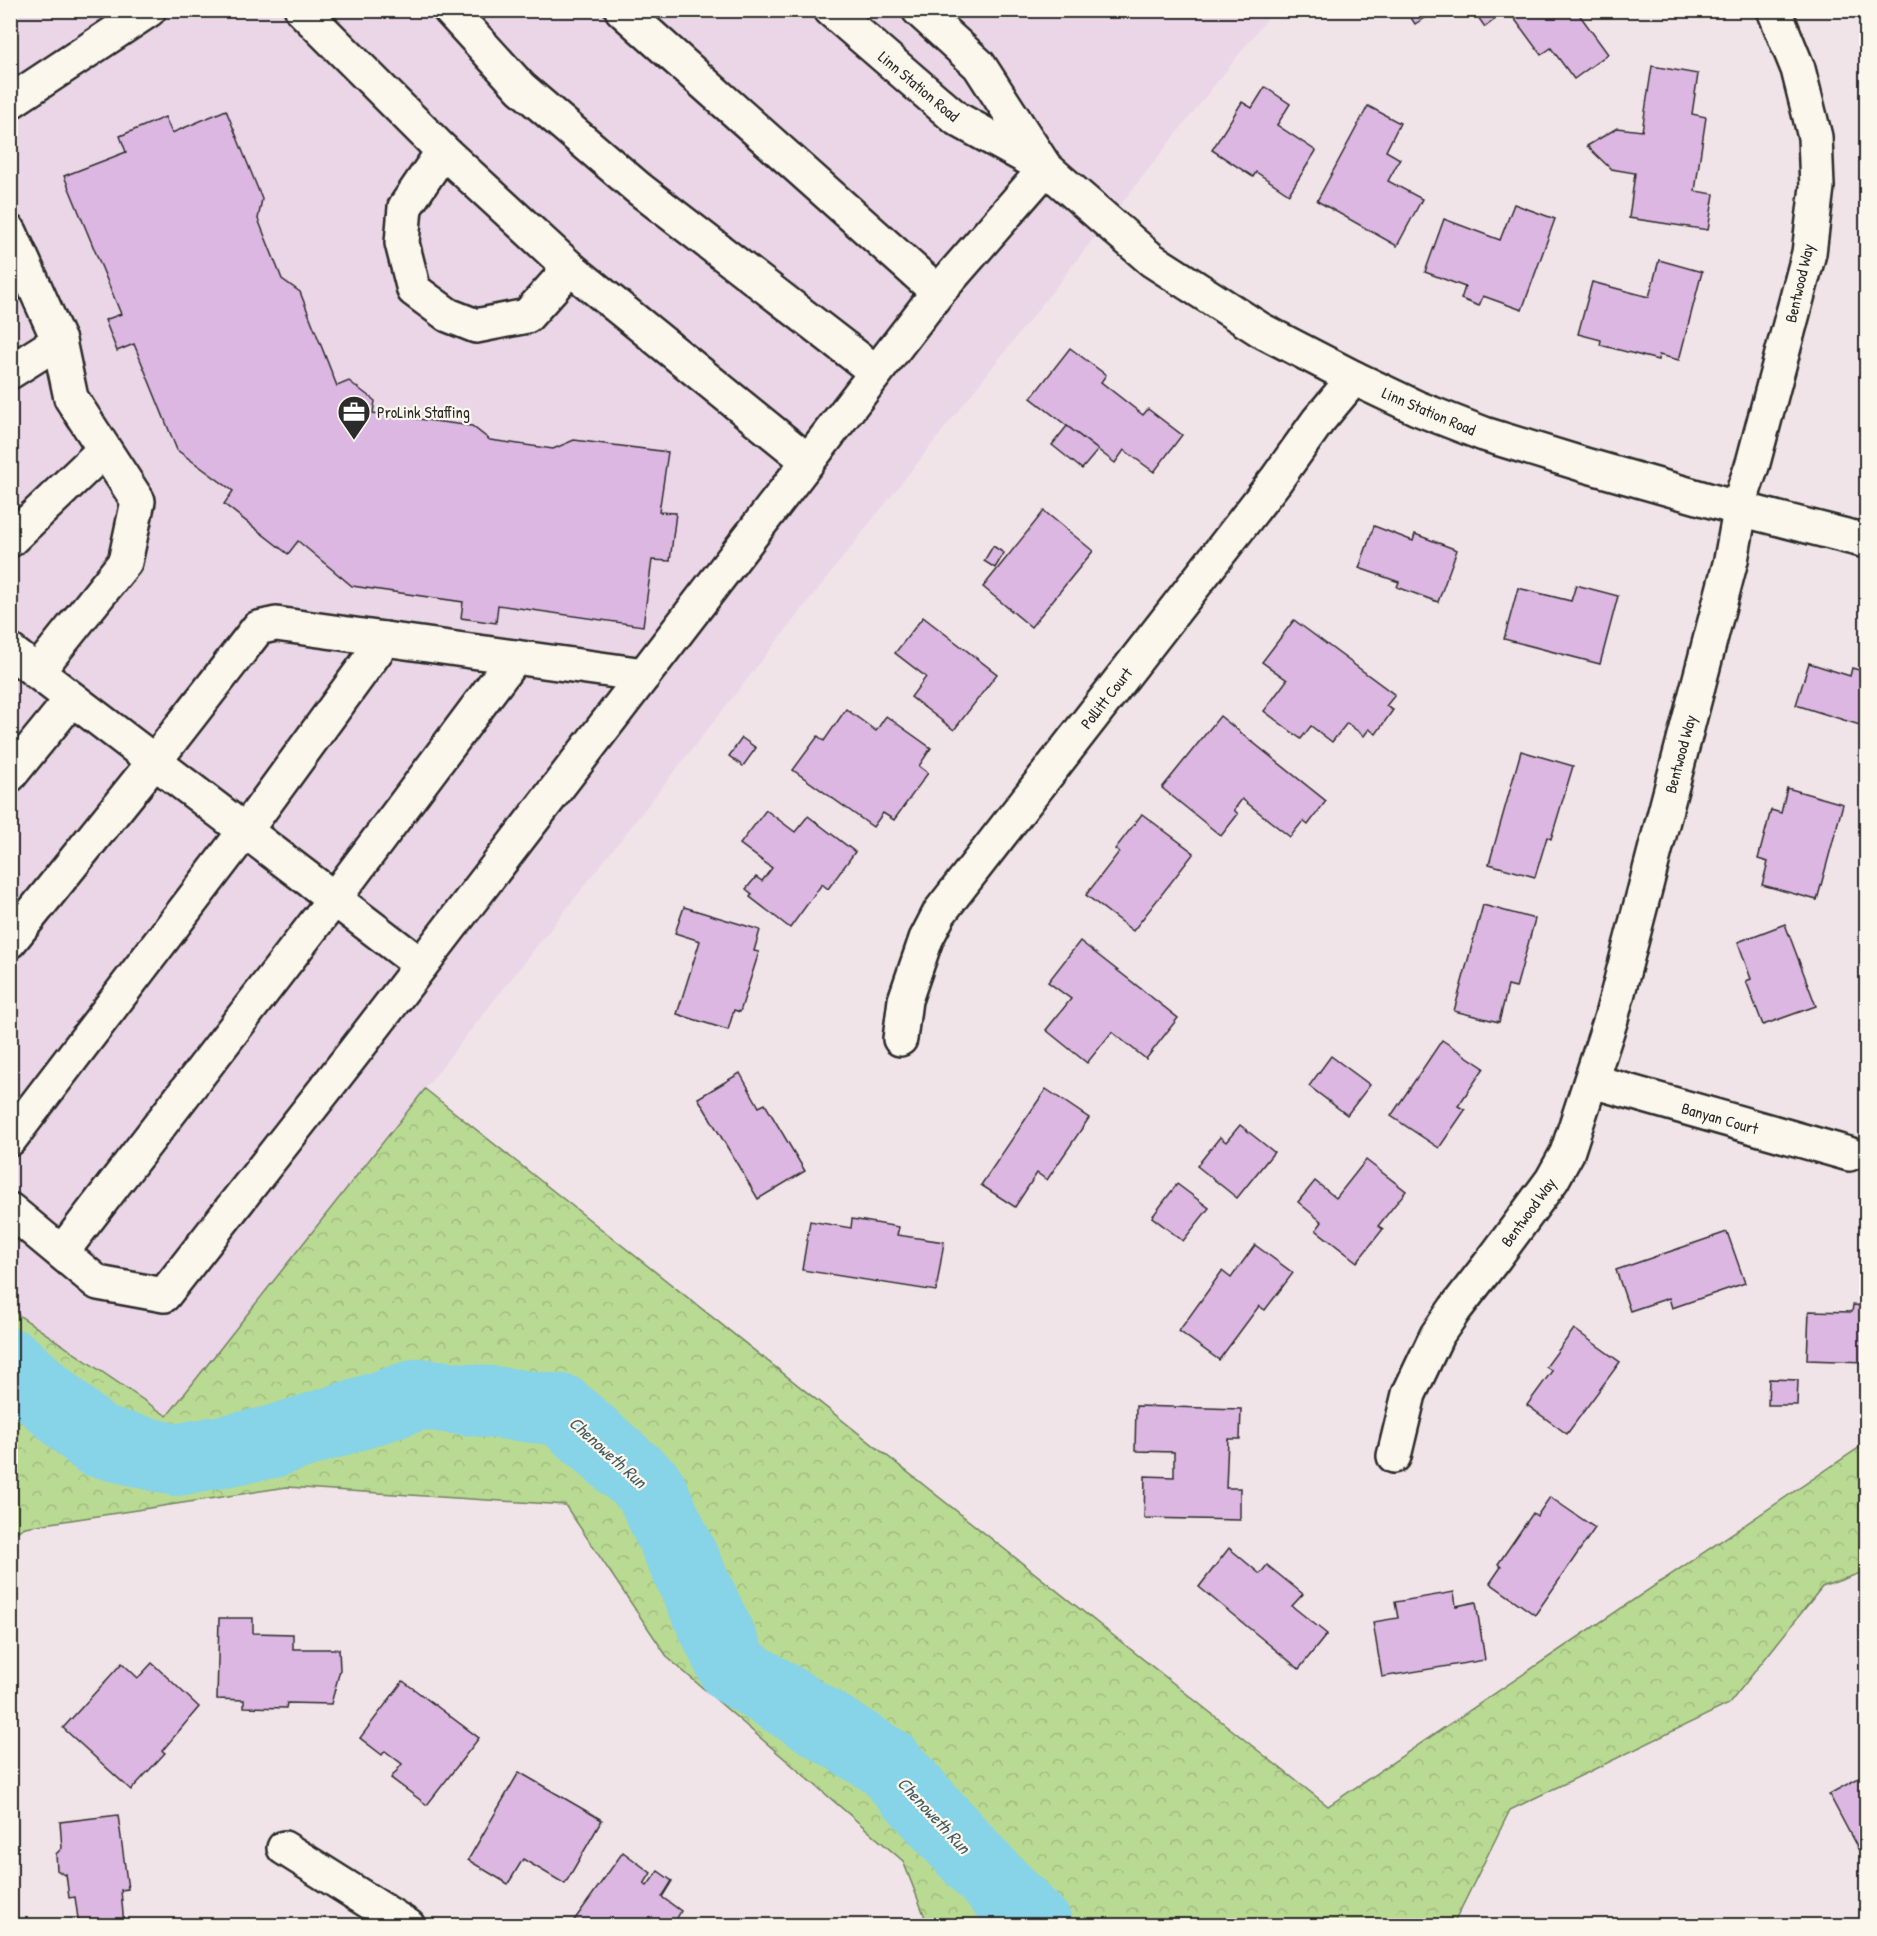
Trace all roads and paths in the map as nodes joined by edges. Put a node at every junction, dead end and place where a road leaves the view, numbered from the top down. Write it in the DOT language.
graph roads {
  1 [pos="149,10"];
  2 [pos="302,10"];
  3 [pos="450,10"];
  4 [pos="622,10"];
  5 [pos="831,10"];
  6 [pos="919,10"];
  7 [pos="1774,10"];
  8 [pos="10,102"];
  9 [pos="443,151"];
  10 [pos="1046,168"];
  11 [pos="11,235"];
  12 [pos="570,268"];
  13 [pos="938,292"];
  14 [pos="59,341"];
  15 [pos="10,372"];
  16 [pos="876,372"];
  17 [pos="1354,378"];
  18 [pos="104,450"];
  19 [pos="808,461"];
  20 [pos="1740,509"];
  21 [pos="10,540"];
  22 [pos="1866,541"];
  23 [pos="386,639"];
  24 [pos="10,651"];
  25 [pos="515,657"];
  26 [pos="38,672"];
  27 [pos="644,675"];
  28 [pos="72,699"];
  29 [pos="154,762"];
  30 [pos="10,776"];
  31 [pos="245,831"];
  32 [pos="334,899"];
  33 [pos="10,940"];
  34 [pos="421,965"];
  35 [pos="900,1040"];
  36 [pos="1592,1081"];
  37 [pos="10,1139"];
  38 [pos="1849,1154"];
  39 [pos="10,1210"];
  40 [pos="62,1252"];
  41 [pos="1394,1456"];
  42 [pos="284,1848"];
  43 [pos="408,1926"];
  1 -- 8 [label="street"];
  2 -- 9 [label="street"];
  3 -- 16 [label="street"];
  4 -- 13 [label="street"];
  5 -- 10 [label="street, Linn Station Road"];
  6 -- 10 [label="street, Linn Station Road"];
  7 -- 20 [label="street, Bentwood Way"];
  9 -- 12 [label="street"];
  9 -- 12 [label="street"];
  10 -- 13 [label="street"];
  10 -- 17 [label="street, Linn Station Road"];
  11 -- 14 [label="street"];
  12 -- 19 [label="street"];
  13 -- 16 [label="street"];
  14 -- 15 [label="street"];
  14 -- 18 [label="street"];
  16 -- 19 [label="street"];
  17 -- 20 [label="street, Linn Station Road"];
  17 -- 35 [label="street, Pollitt Court"];
  18 -- 21 [label="street"];
  18 -- 26 [label="street"];
  19 -- 27 [label="street"];
  20 -- 22 [label="street, Linn Station Road"];
  20 -- 36 [label="street, Bentwood Way"];
  23 -- 25 [label="street"];
  23 -- 29 [label="street"];
  23 -- 31 [label="street"];
  24 -- 26 [label="street"];
  25 -- 27 [label="street"];
  25 -- 32 [label="street"];
  26 -- 28 [label="street"];
  27 -- 34 [label="street"];
  28 -- 29 [label="street"];
  28 -- 30 [label="street"];
  29 -- 31 [label="street"];
  29 -- 33 [label="street"];
  31 -- 32 [label="street"];
  31 -- 37 [label="street"];
  32 -- 34 [label="street"];
  32 -- 40 [label="street"];
  34 -- 40 [label="street"];
  36 -- 38 [label="street, Banyan Court"];
  36 -- 41 [label="street, Bentwood Way"];
  39 -- 40 [label="street"];
  42 -- 43 [label="street"];
}
